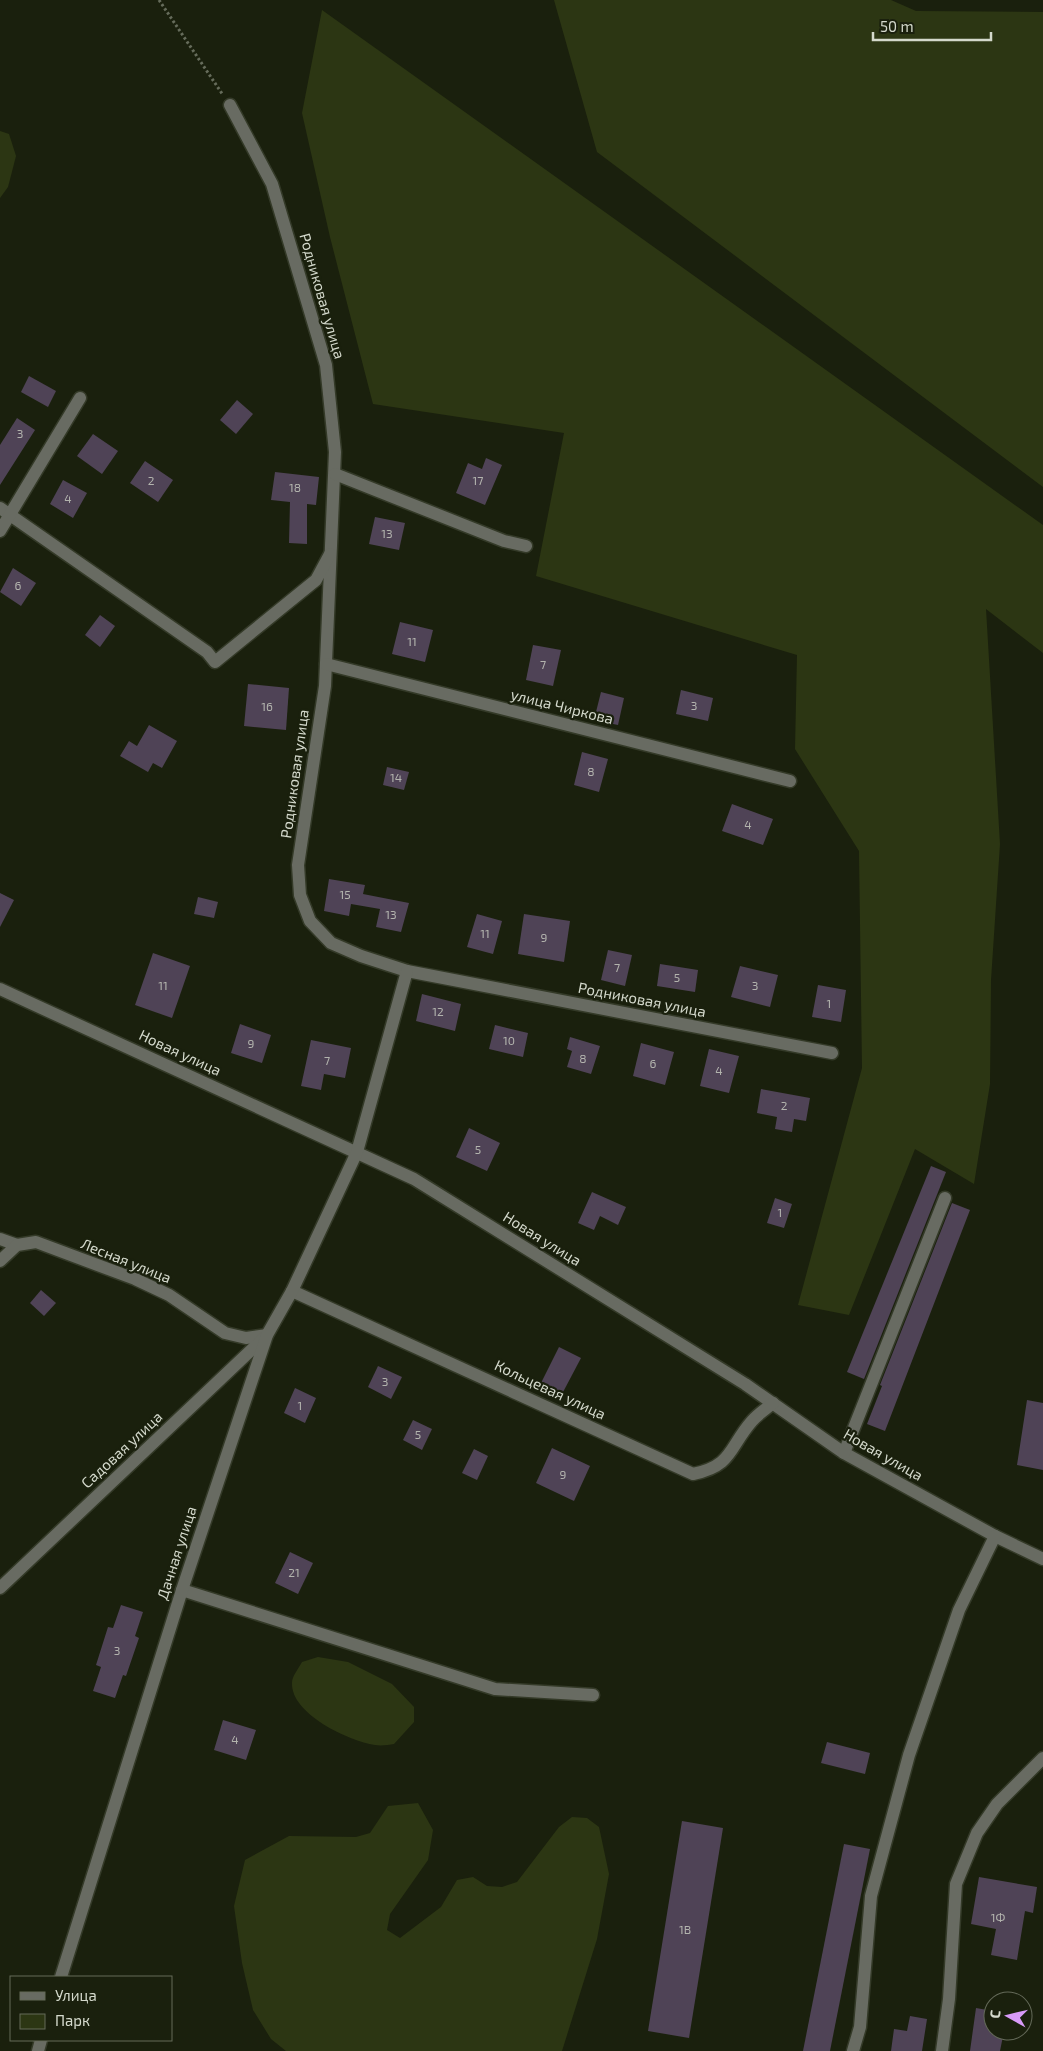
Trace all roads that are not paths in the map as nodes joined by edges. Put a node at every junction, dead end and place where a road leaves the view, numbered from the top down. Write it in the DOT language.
graph roads {
  1 [pos="230,105"];
  2 [pos="80,398"];
  3 [pos="334,474"];
  4 [pos="5,512"];
  5 [pos="0,531"];
  6 [pos="526,546"];
  7 [pos="332,550"];
  8 [pos="326,664"];
  9 [pos="790,781"];
  10 [pos="407,971"];
  11 [pos="0,989"];
  12 [pos="832,1053"];
  13 [pos="357,1152"];
  14 [pos="945,1198"];
  15 [pos="0,1239"];
  16 [pos="17,1246"];
  17 [pos="0,1261"];
  18 [pos="292,1291"];
  19 [pos="267,1335"];
  20 [pos="773,1403"];
  21 [pos="844,1452"];
  22 [pos="996,1536"];
  23 [pos="1043,1559"];
  24 [pos="0,1588"];
  25 [pos="182,1590"];
  26 [pos="593,1695"];
  27 [pos="1043,1758"];
  28 [pos="61,1976"];
  29 [pos="853,2051"];
  30 [pos="942,2051"];
  1 -- 3 [label="street, Родниковая улица"];
  2 -- 4 [label="street"];
  3 -- 6 [label="street"];
  3 -- 7 [label="street, Родниковая улица"];
  4 -- 5 [label="street"];
  4 -- 7 [label="street"];
  7 -- 8 [label="street, Родниковая улица"];
  8 -- 9 [label="street, улица Чиркова"];
  8 -- 10 [label="street, Родниковая улица"];
  10 -- 12 [label="street, Родниковая улица"];
  10 -- 13 [label="street, Дачная улица"];
  11 -- 13 [label="street, Новая улица"];
  13 -- 18 [label="street, Дачная улица"];
  13 -- 20 [label="street, Новая улица"];
  14 -- 21 [label="street"];
  15 -- 16 [label="street"];
  16 -- 17 [label="street"];
  16 -- 19 [label="street, Лесная улица"];
  18 -- 19 [label="street, Дачная улица"];
  18 -- 20 [label="street, Кольцевая улица"];
  19 -- 24 [label="street, Садовая улица"];
  19 -- 25 [label="street, Дачная улица"];
  20 -- 21 [label="street, Новая улица"];
  21 -- 22 [label="street, Новая улица"];
  22 -- 23 [label="street, Новая улица"];
  22 -- 29 [label="street"];
  25 -- 26 [label="street"];
  25 -- 28 [label="street, Дачная улица"];
  27 -- 30 [label="street"];
}
